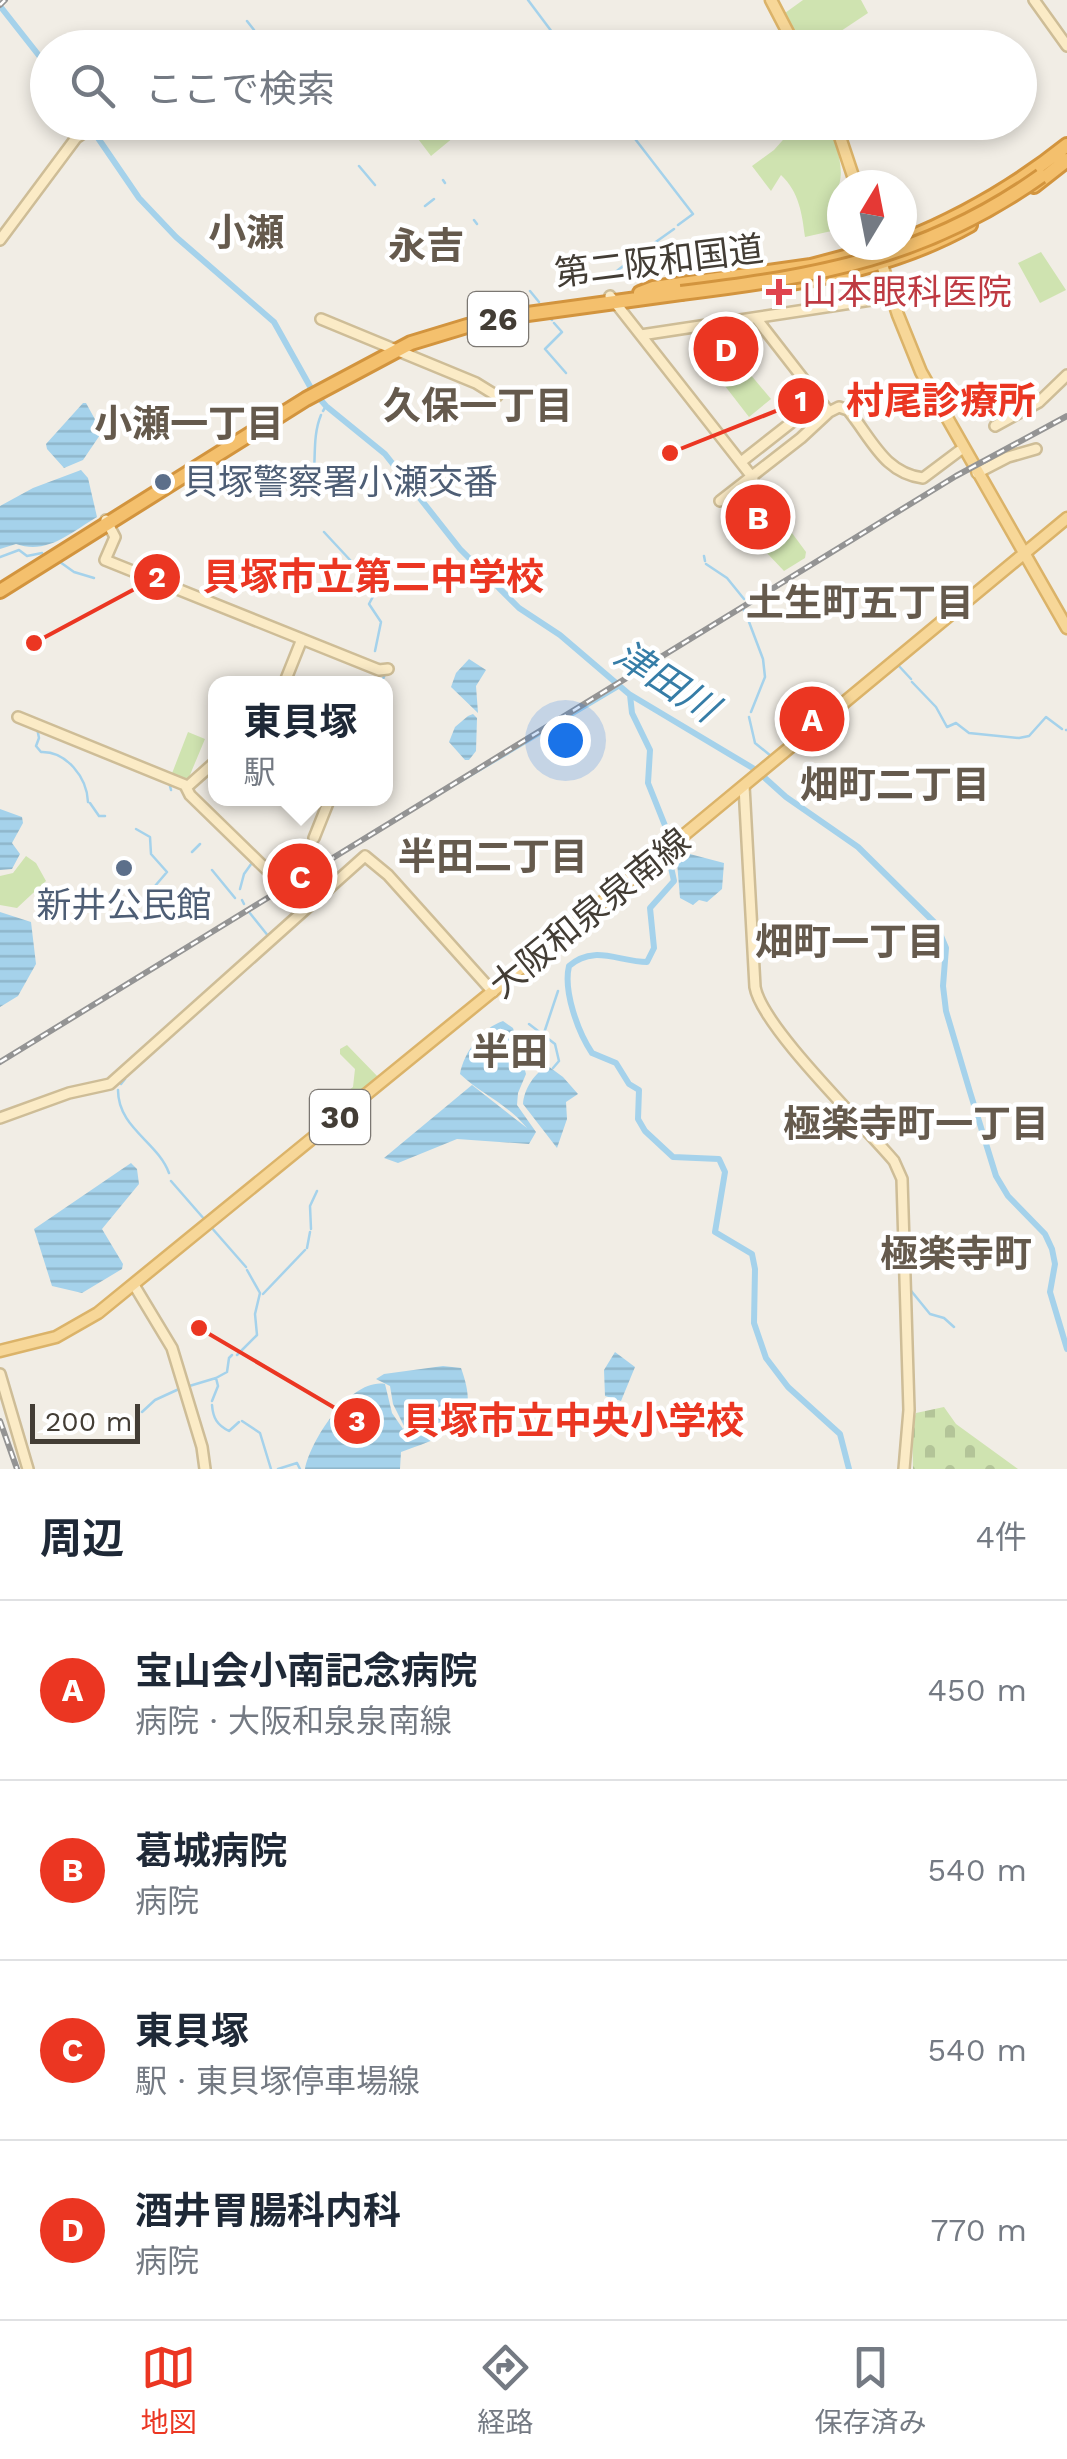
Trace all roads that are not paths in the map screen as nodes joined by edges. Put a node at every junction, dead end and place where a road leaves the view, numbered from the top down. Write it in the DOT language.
graph roads {
  1 [pos="771,0"];
  2 [pos="1034,0"];
  3 [pos="787,30"];
  4 [pos="1067,46"];
  5 [pos="75,140"];
  6 [pos="841,140"];
  7 [pos="1067,152"];
  8 [pos="851,170"];
  9 [pos="917,233"];
  10 [pos="0,240"];
  11 [pos="917,244"];
  12 [pos="840,260"];
  13 [pos="883,260"];
  14 [pos="645,295"];
  15 [pos="891,297"];
  16 [pos="612,299"];
  17 [pos="756,318"];
  18 [pos="320,319"];
  19 [pos="641,336"];
  20 [pos="391,349"];
  21 [pos="1067,376"];
  22 [pos="497,396"];
  23 [pos="820,400"];
  24 [pos="829,412"];
  25 [pos="995,426"];
  26 [pos="1036,449"];
  27 [pos="959,451"];
  28 [pos="741,462"];
  29 [pos="976,472"];
  30 [pos="753,478"];
  31 [pos="720,502"];
  32 [pos="1067,518"];
  33 [pos="106,520"];
  34 [pos="1022,553"];
  35 [pos="0,588"];
  36 [pos="1067,628"];
  37 [pos="302,639"];
  38 [pos="287,676"];
  39 [pos="381,676"];
  40 [pos="18,717"];
  41 [pos="208,768"];
  42 [pos="744,786"];
  43 [pos="187,788"];
  44 [pos="327,806"];
  45 [pos="314,838"];
  46 [pos="306,908"];
  47 [pos="493,992"];
  48 [pos="0,1118"];
  49 [pos="134,1285"];
  50 [pos="0,1350"];
  51 [pos="0,1374"];
  52 [pos="28,1469"];
  53 [pos="204,1469"];
  54 [pos="904,1469"];
  1 -- 3 [label="main road"];
  2 -- 4 [label="street"];
  5 -- 10 [label="street"];
  6 -- 8 [label="main road"];
  7 -- 9 [label="highway"];
  7 -- 11 [label="highway, 26"];
  7 -- 14 [label="highway, 第二阪和国道 / 26, bridge"];
  12 -- 14 [label="highway, 26"];
  13 -- 15 [label="main road"];
  14 -- 16 [label="highway, 第二阪和国道 / 26"];
  15 -- 17 [label="street"];
  15 -- 29 [label="main road"];
  16 -- 19 [label="street"];
  16 -- 20 [label="highway, 第二阪和国道 / 26"];
  17 -- 19 [label="street"];
  17 -- 23 [label="street"];
  18 -- 20 [label="street"];
  19 -- 28 [label="street"];
  20 -- 22 [label="street"];
  20 -- 33 [label="highway, 第二阪和国道 / 26"];
  21 -- 25 [label="street"];
  23 -- 24 [label="street"];
  23 -- 28 [label="street"];
  24 -- 27 [label="street"];
  24 -- 30 [label="street"];
  26 -- 29 [label="street"];
  28 -- 30 [label="street"];
  29 -- 34 [label="main road"];
  30 -- 31 [label="street"];
  32 -- 34 [label="main road, 大阪和泉泉南線 / 30"];
  33 -- 35 [label="highway, 第二阪和国道 / 26"];
  33 -- 37 [label="street"];
  34 -- 36 [label="main road"];
  34 -- 42 [label="main road, 大阪和泉泉南線 / 30"];
  37 -- 38 [label="street"];
  37 -- 39 [label="street"];
  40 -- 43 [label="street"];
  41 -- 43 [label="street"];
  42 -- 47 [label="main road, 大阪和泉泉南線 / 30"];
  42 -- 54 [label="street"];
  43 -- 46 [label="street"];
  44 -- 45 [label="street"];
  46 -- 47 [label="street"];
  46 -- 48 [label="street"];
  47 -- 49 [label="main road, 大阪和泉泉南線 / 30"];
  49 -- 50 [label="main road, 大阪和泉泉南線 / 30"];
  49 -- 53 [label="street"];
  51 -- 52 [label="street"];
}
